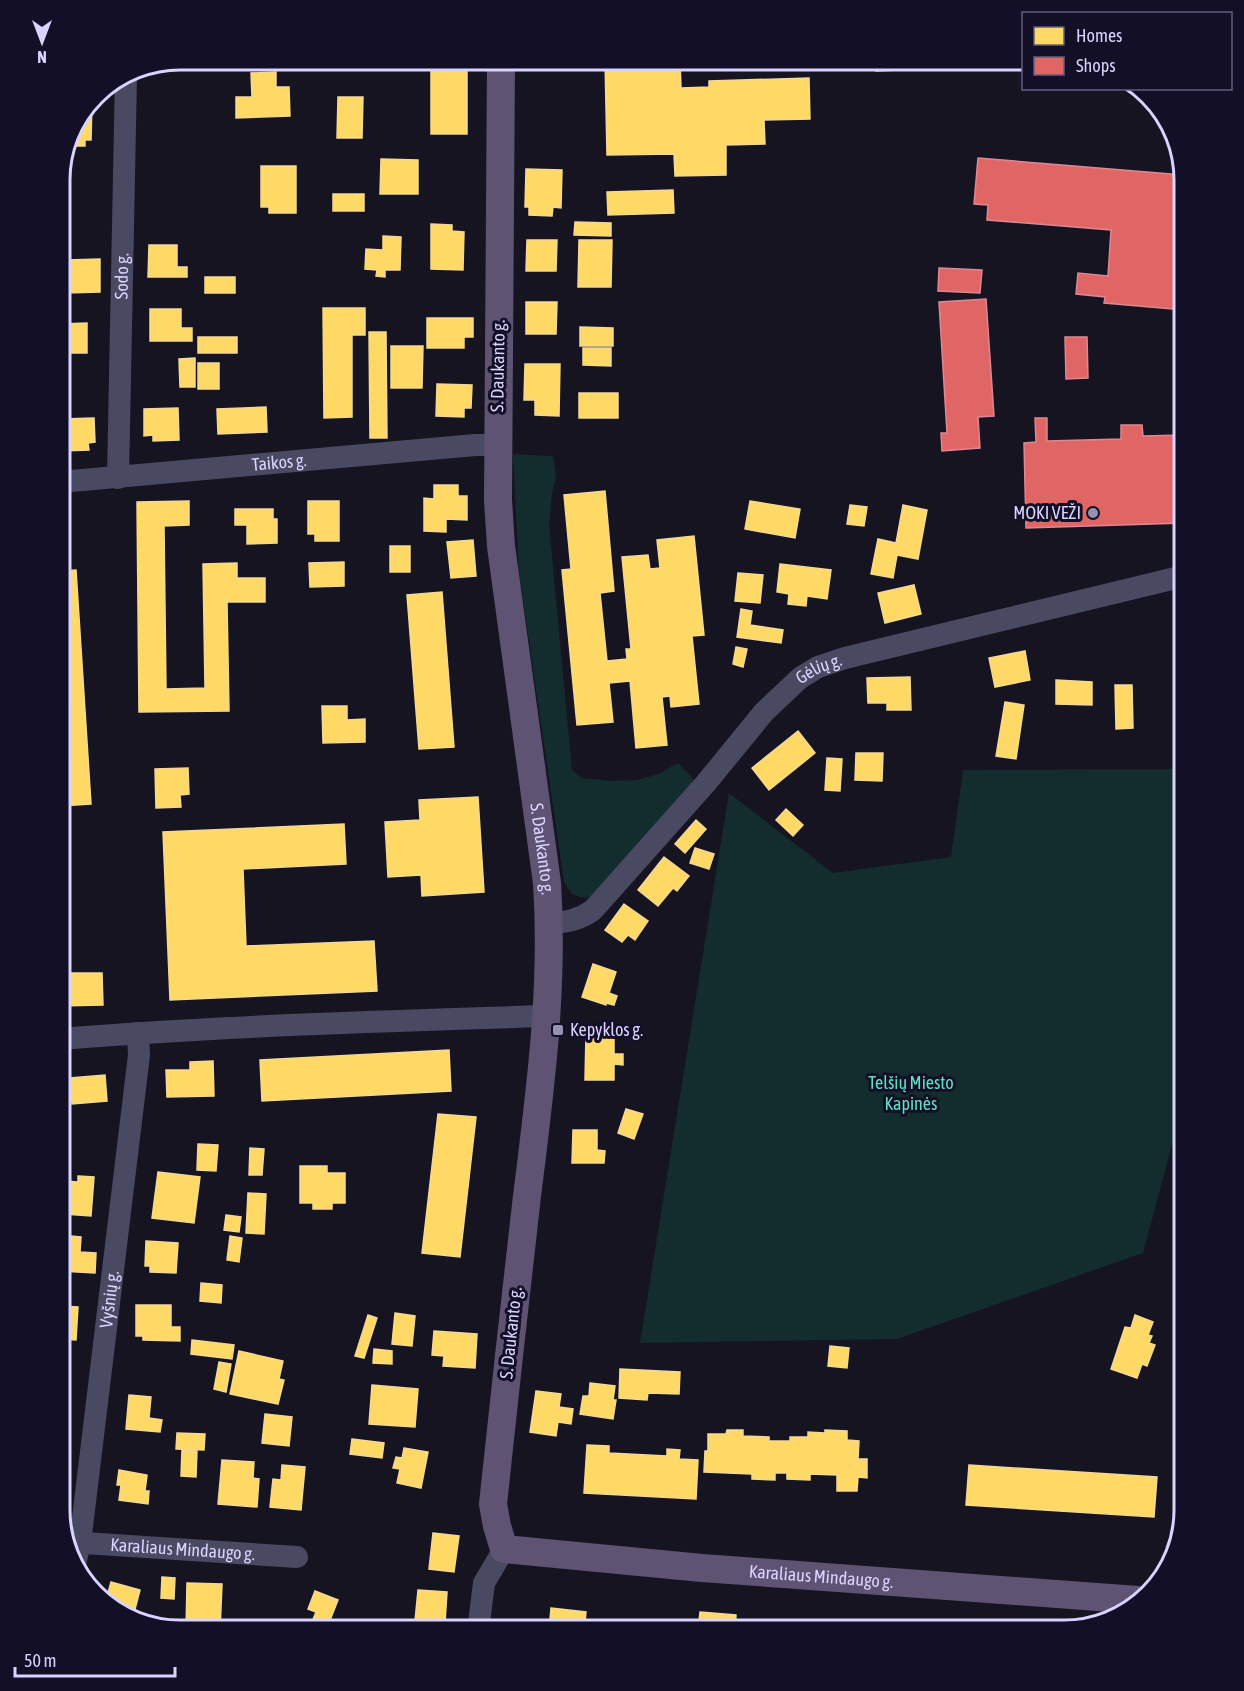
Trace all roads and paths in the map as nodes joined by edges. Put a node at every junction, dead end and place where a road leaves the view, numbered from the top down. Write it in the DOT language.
graph roads {
  1 [pos="501,70"];
  2 [pos="126,86"];
  3 [pos="498,445"];
  4 [pos="118,478"];
  5 [pos="71,482"];
  6 [pos="1174,578"];
  7 [pos="550,923"];
  8 [pos="547,1016"];
  9 [pos="138,1033"];
  10 [pos="70,1038"];
  11 [pos="75,1542"];
  12 [pos="78,1550"];
  13 [pos="504,1550"];
  14 [pos="297,1557"];
  15 [pos="1128,1599"];
  16 [pos="479,1620"];
  1 -- 3 [label="main road, S. Daukanto g."];
  2 -- 4 [label="street, Sodo g."];
  3 -- 4 [label="street, Taikos g."];
  3 -- 7 [label="main road, S. Daukanto g."];
  4 -- 5 [label="street, Taikos g."];
  6 -- 7 [label="street, Gėlių g."];
  7 -- 8 [label="main road, S. Daukanto g."];
  8 -- 9 [label="street"];
  8 -- 13 [label="main road, S. Daukanto g."];
  9 -- 10 [label="street"];
  9 -- 11 [label="street, Vyšnių g."];
  12 -- 14 [label="street, Karaliaus Mindaugo g."];
  13 -- 15 [label="main road, Karaliaus Mindaugo g."];
  13 -- 16 [label="street"];
}
